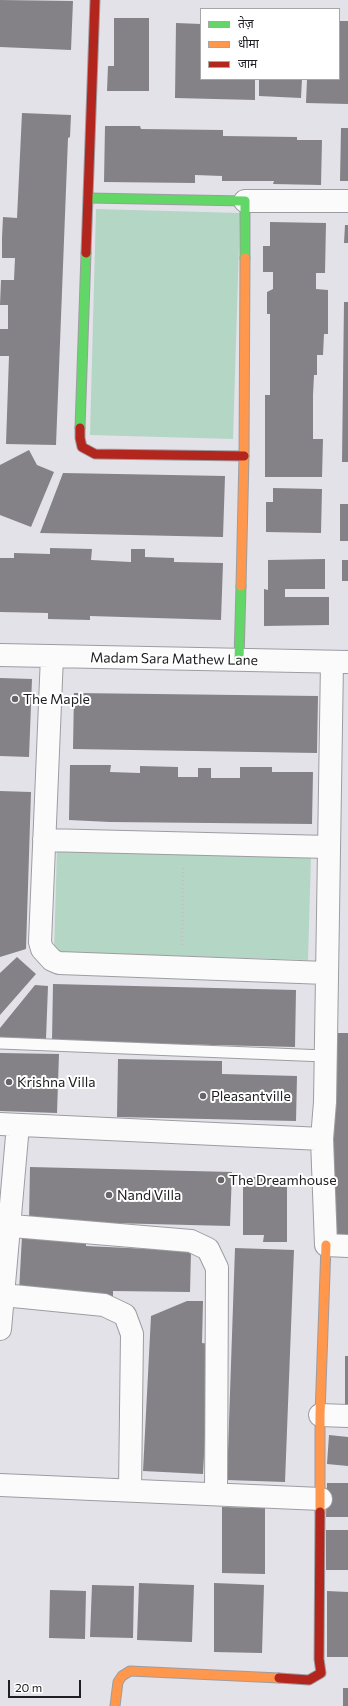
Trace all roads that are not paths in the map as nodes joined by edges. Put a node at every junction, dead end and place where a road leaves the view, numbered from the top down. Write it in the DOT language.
graph roads {
  1 [pos="95,0"];
  2 [pos="89,198"];
  3 [pos="245,201"];
  4 [pos="348,201"];
  5 [pos="244,456"];
  6 [pos="0,655"];
  7 [pos="52,656"];
  8 [pos="239,660"];
  9 [pos="340,662"];
  10 [pos="44,840"];
  11 [pos="329,847"];
  12 [pos="326,972"];
  13 [pos="0,1043"];
  14 [pos="325,1056"];
  15 [pos="9,1125"];
  16 [pos="322,1139"];
  17 [pos="5,1225"];
  18 [pos="326,1245"];
  19 [pos="348,1246"];
  20 [pos="3,1295"];
  21 [pos="0,1329"];
  22 [pos="320,1415"];
  23 [pos="348,1416"];
  24 [pos="0,1485"];
  25 [pos="130,1490"];
  26 [pos="216,1494"];
  27 [pos="320,1499"];
  28 [pos="115,1706"];
  1 -- 2 [label="street"];
  2 -- 3 [label="street"];
  2 -- 5 [label="street"];
  3 -- 4 [label="street"];
  3 -- 5 [label="street"];
  5 -- 8 [label="street"];
  6 -- 7 [label="street, Madam Sara Mathew Lane"];
  7 -- 8 [label="street, Madam Sara Mathew Lane"];
  7 -- 10 [label="street"];
  8 -- 9 [label="street, Madam Sara Mathew Lane"];
  9 -- 11 [label="street"];
  10 -- 11 [label="street"];
  10 -- 12 [label="street"];
  11 -- 12 [label="street"];
  12 -- 14 [label="street"];
  13 -- 14 [label="lane"];
  14 -- 16 [label="street"];
  15 -- 16 [label="street"];
  15 -- 17 [label="street"];
  16 -- 18 [label="street"];
  17 -- 20 [label="street"];
  17 -- 26 [label="street"];
  18 -- 19 [label="street"];
  18 -- 22 [label="street"];
  20 -- 21 [label="street"];
  20 -- 25 [label="street"];
  22 -- 23 [label="street"];
  22 -- 27 [label="street"];
  24 -- 25 [label="street"];
  25 -- 26 [label="street"];
  26 -- 27 [label="street"];
  27 -- 28 [label="street"];
}
